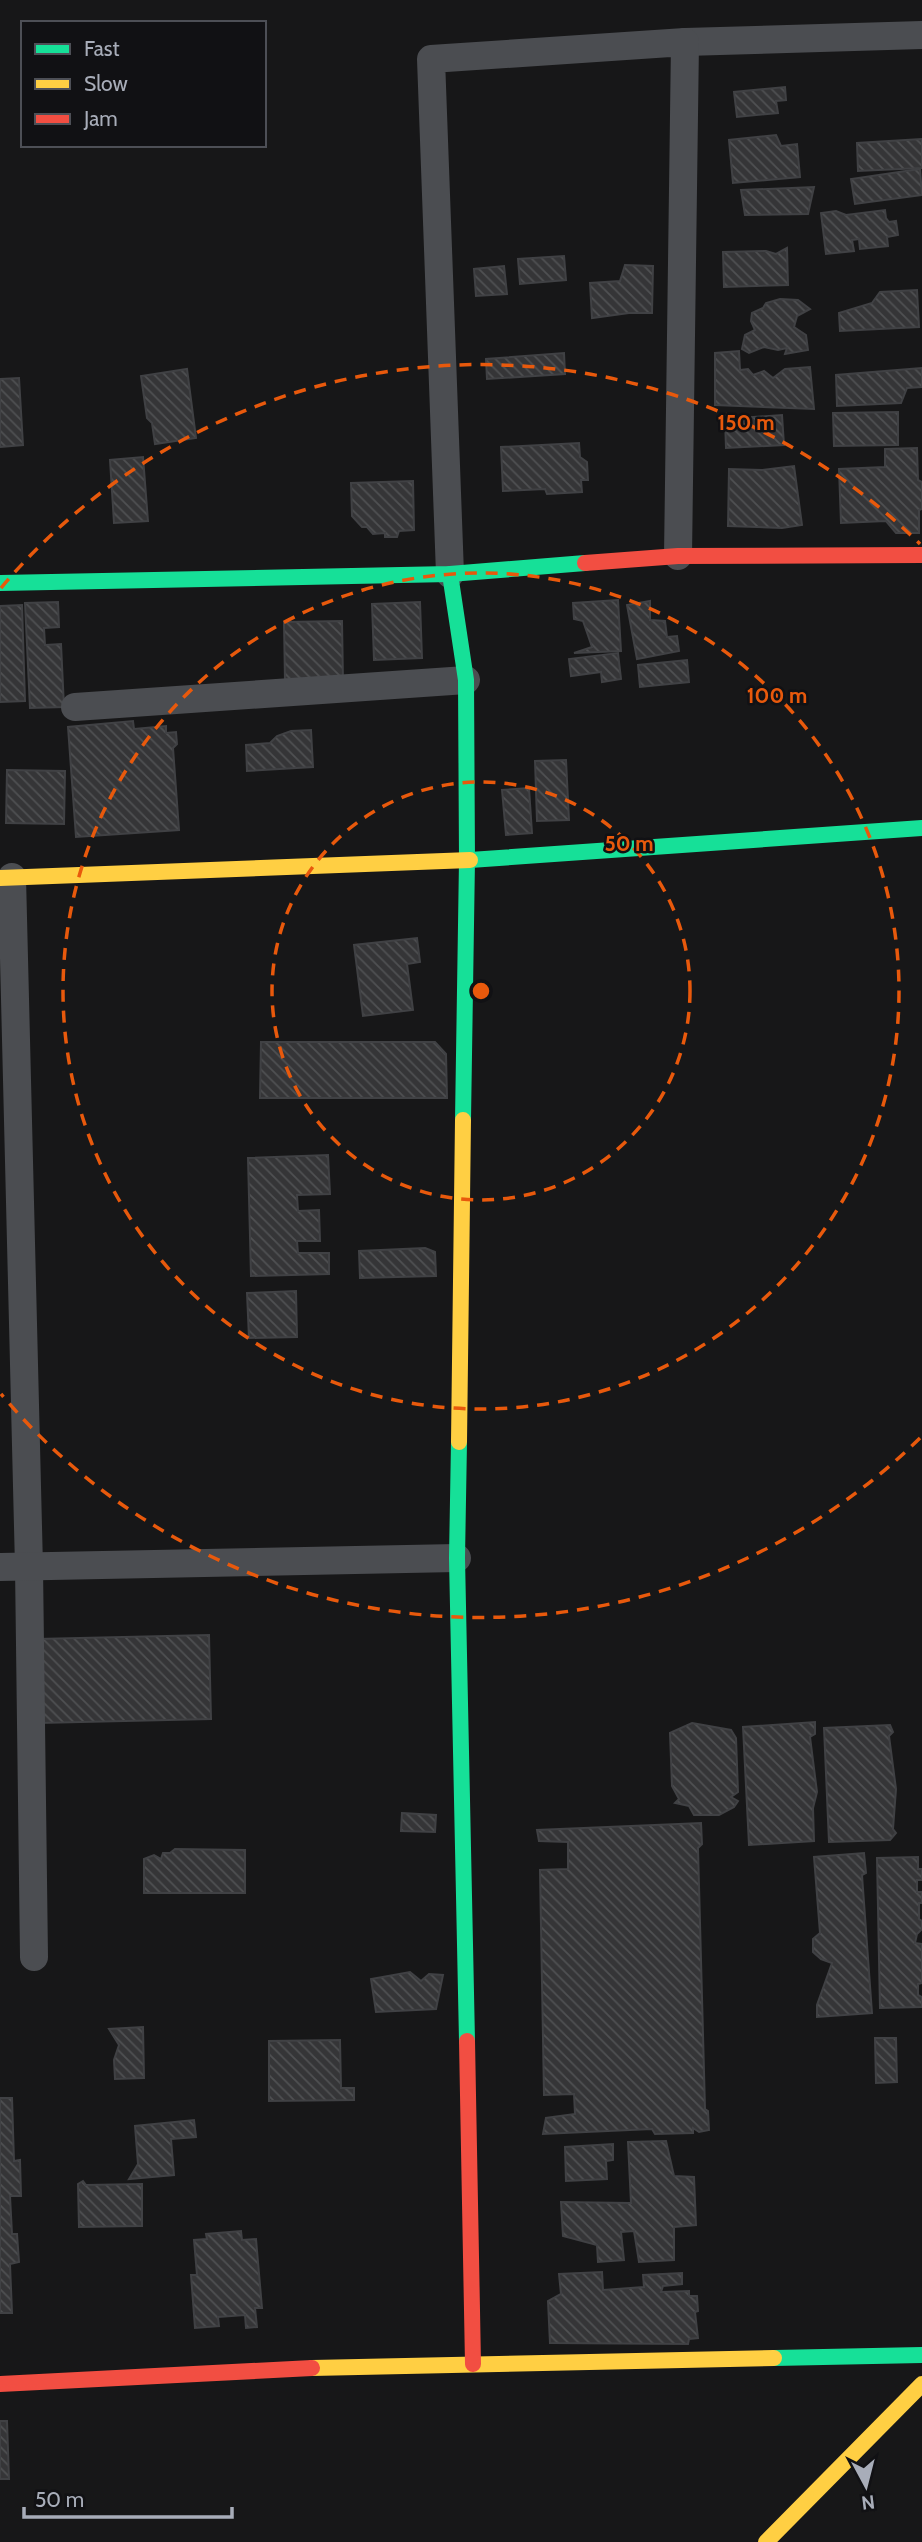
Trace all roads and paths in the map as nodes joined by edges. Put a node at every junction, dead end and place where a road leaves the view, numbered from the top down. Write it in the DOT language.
graph roads {
  1 [pos="922,35"];
  2 [pos="685,42"];
  3 [pos="922,555"];
  4 [pos="678,556"];
  5 [pos="450,574"];
  6 [pos="0,583"];
  7 [pos="466,680"];
  8 [pos="75,707"];
  9 [pos="922,828"];
  10 [pos="467,860"];
  11 [pos="6,877"];
  12 [pos="457,1559"];
  13 [pos="0,1567"];
  14 [pos="29,1567"];
  15 [pos="34,1957"];
  16 [pos="922,2355"];
  17 [pos="473,2364"];
  18 [pos="0,2384"];
  19 [pos="922,2384"];
  20 [pos="766,2542"];
  1 -- 2 [label="street"];
  2 -- 4 [label="street"];
  2 -- 5 [label="street"];
  3 -- 4 [label="street"];
  4 -- 5 [label="street"];
  5 -- 6 [label="street"];
  5 -- 7 [label="street"];
  7 -- 8 [label="street"];
  7 -- 10 [label="street"];
  9 -- 10 [label="street"];
  10 -- 11 [label="street"];
  10 -- 12 [label="street"];
  11 -- 14 [label="street"];
  12 -- 14 [label="street"];
  12 -- 17 [label="street"];
  13 -- 14 [label="street"];
  14 -- 15 [label="street"];
  16 -- 17 [label="street"];
  17 -- 18 [label="street"];
  19 -- 20 [label="street"];
}
